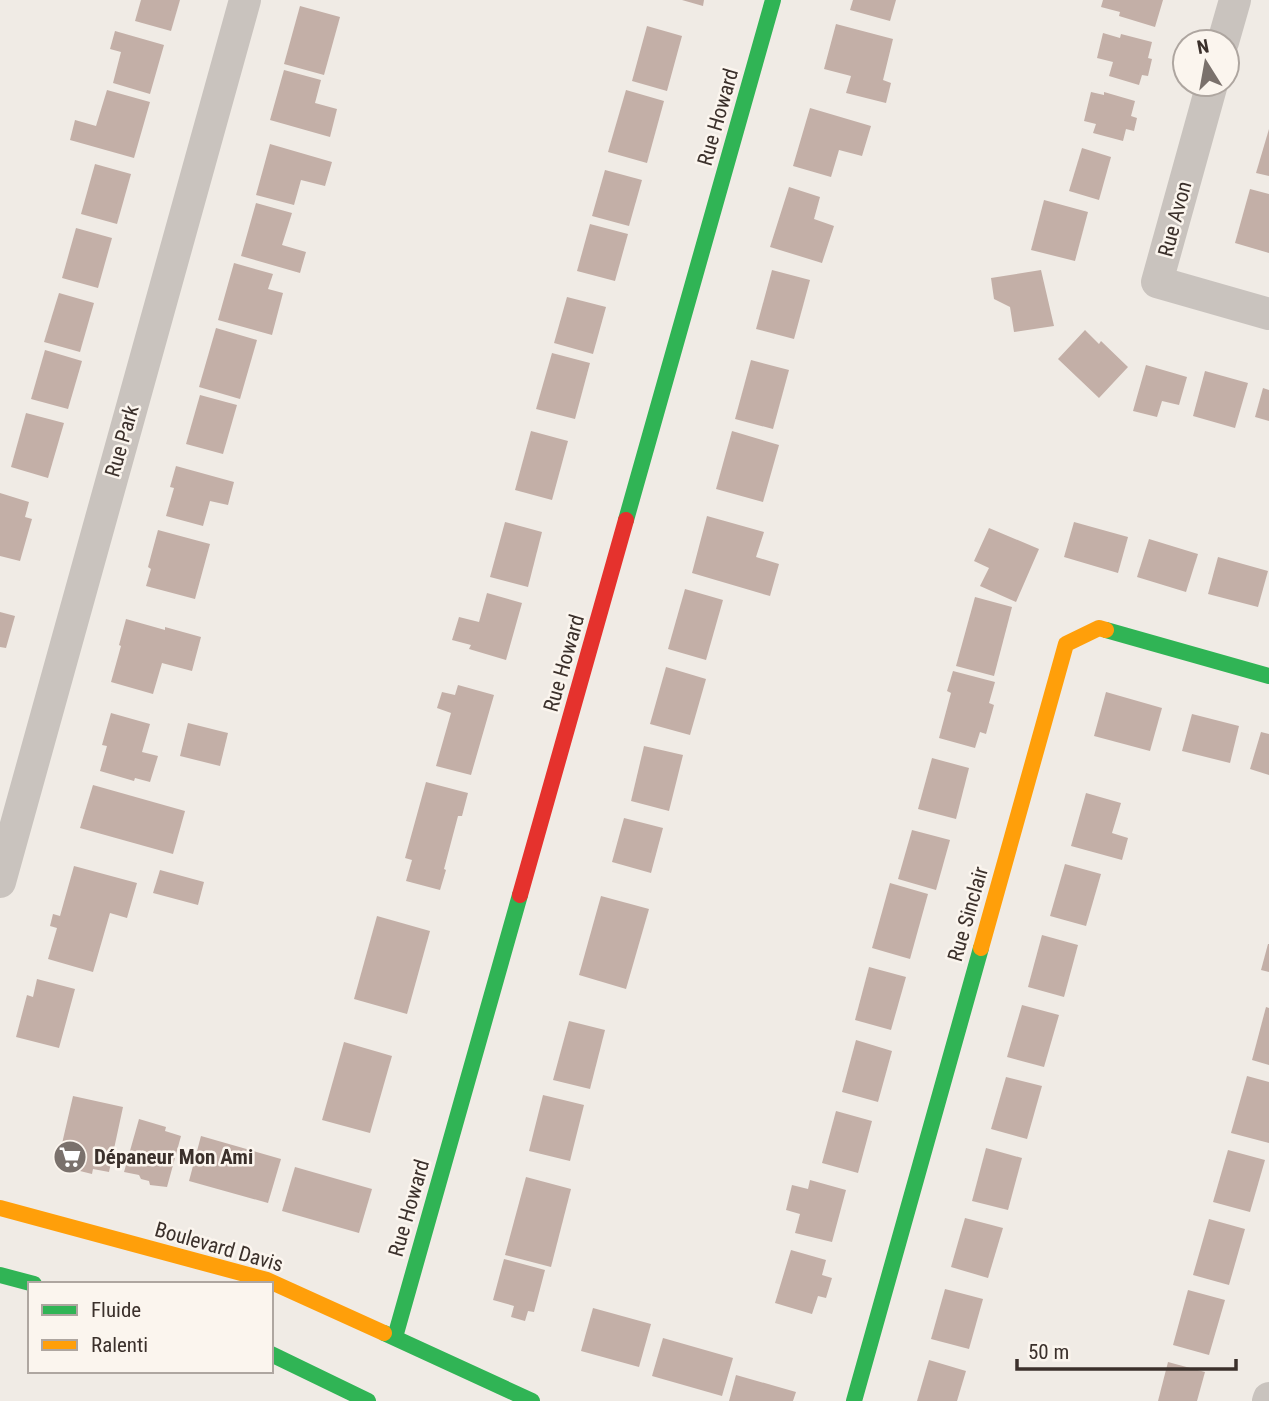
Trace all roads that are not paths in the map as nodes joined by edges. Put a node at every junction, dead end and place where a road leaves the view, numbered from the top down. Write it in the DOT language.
graph roads {
  1 [pos="245,0"];
  2 [pos="774,0"];
  3 [pos="1235,0"];
  4 [pos="1227,28"];
  5 [pos="1208,98"];
  6 [pos="1269,314"];
  7 [pos="1269,676"];
  8 [pos="0,881"];
  9 [pos="0,1208"];
  10 [pos="0,1275"];
  11 [pos="28,1282"];
  12 [pos="271,1282"];
  13 [pos="273,1283"];
  14 [pos="395,1337"];
  15 [pos="273,1355"];
  16 [pos="368,1401"];
  17 [pos="532,1401"];
  18 [pos="853,1401"];
  1 -- 8 [label="street, Rue Park"];
  2 -- 14 [label="street, Rue Howard"];
  3 -- 4 [label="street"];
  5 -- 6 [label="street, Rue Avon"];
  7 -- 18 [label="street, Rue Sinclair"];
  9 -- 12 [label="street, Boulevard Davis"];
  10 -- 11 [label="street"];
  13 -- 14 [label="street, Boulevard Davis"];
  14 -- 17 [label="street, Boulevard Davis"];
  15 -- 16 [label="street"];
}
